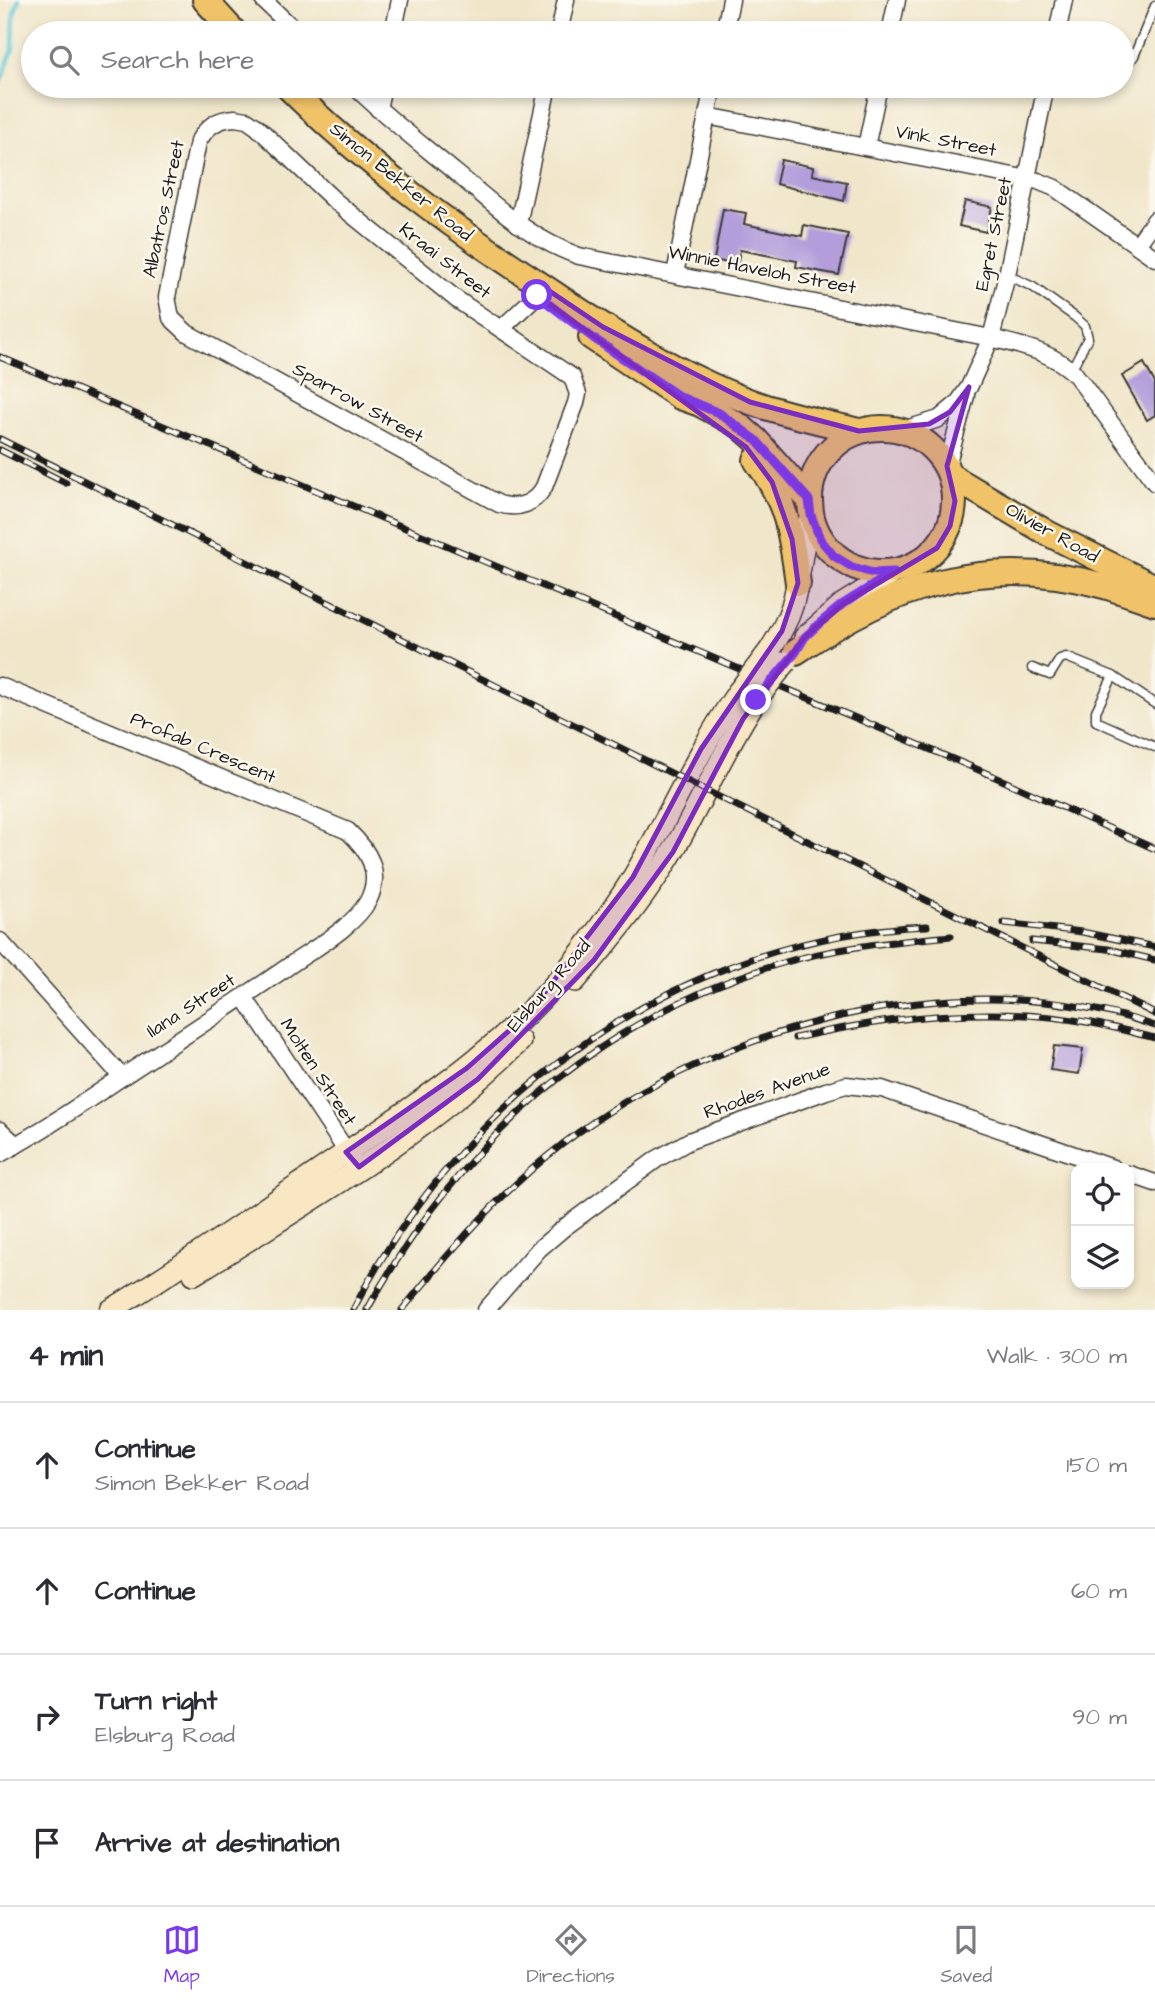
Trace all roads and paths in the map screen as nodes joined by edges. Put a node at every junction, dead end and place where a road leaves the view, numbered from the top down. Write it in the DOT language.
graph roads {
  1 [pos="205,0"];
  2 [pos="263,0"];
  3 [pos="400,0"];
  4 [pos="566,0"];
  5 [pos="731,0"];
  6 [pos="897,0"];
  7 [pos="1064,0"];
  8 [pos="1155,6"];
  9 [pos="224,21"];
  10 [pos="285,21"];
  11 [pos="396,21"];
  12 [pos="562,21"];
  13 [pos="727,21"];
  14 [pos="893,21"];
  15 [pos="1060,21"];
  16 [pos="1134,56"];
  17 [pos="301,98"];
  18 [pos="367,98"];
  19 [pos="380,98"];
  20 [pos="545,98"];
  21 [pos="711,98"];
  22 [pos="876,98"];
  23 [pos="1044,98"];
  24 [pos="378,108"];
  25 [pos="707,116"];
  26 [pos="224,119"];
  27 [pos="866,147"];
  28 [pos="1028,178"];
  29 [pos="1155,220"];
  30 [pos="519,224"];
  31 [pos="1137,245"];
  32 [pos="1155,258"];
  33 [pos="675,274"];
  34 [pos="1007,275"];
  35 [pos="542,293"];
  36 [pos="171,318"];
  37 [pos="501,329"];
  38 [pos="991,338"];
  39 [pos="1071,370"];
  40 [pos="968,387"];
  41 [pos="680,397"];
  42 [pos="903,430"];
  43 [pos="859,431"];
  44 [pos="949,471"];
  45 [pos="1155,483"];
  46 [pos="530,502"];
  47 [pos="810,508"];
  48 [pos="906,568"];
  49 [pos="797,583"];
  50 [pos="1155,587"];
  51 [pos="1155,603"];
  52 [pos="784,654"];
  53 [pos="1032,668"];
  54 [pos="1113,676"];
  55 [pos="0,686"];
  56 [pos="1155,704"];
  57 [pos="1155,747"];
  58 [pos="373,867"];
  59 [pos="0,941"];
  60 [pos="244,997"];
  61 [pos="122,1077"];
  62 [pos="0,1130"];
  63 [pos="16,1145"];
  64 [pos="0,1154"];
  65 [pos="352,1160"];
  66 [pos="1097,1163"];
  67 [pos="1134,1176"];
  68 [pos="1155,1183"];
  69 [pos="111,1310"];
  70 [pos="136,1310"];
  71 [pos="486,1310"];
  1 -- 9 [label="main road"];
  2 -- 10 [label="street"];
  3 -- 11 [label="street"];
  4 -- 12 [label="street"];
  5 -- 13 [label="street"];
  6 -- 14 [label="street"];
  7 -- 15 [label="street"];
  8 -- 16 [label="lane"];
  17 -- 35 [label="main road, Simon Bekker Road"];
  18 -- 24 [label="street, Winnie Haveloh Street"];
  19 -- 24 [label="street"];
  20 -- 30 [label="street"];
  21 -- 25 [label="street"];
  22 -- 27 [label="street"];
  23 -- 28 [label="street, Egret Street"];
  24 -- 30 [label="street, Winnie Haveloh Street"];
  25 -- 27 [label="street, Vink Street"];
  25 -- 33 [label="street"];
  26 -- 36 [label="street, Albatros Street"];
  26 -- 37 [label="street, Kraai Street"];
  27 -- 28 [label="street, Vink Street"];
  28 -- 31 [label="street, Vink Street"];
  28 -- 34 [label="street, Egret Street"];
  29 -- 31 [label="street"];
  30 -- 33 [label="street, Winnie Haveloh Street"];
  31 -- 32 [label="street, Vink Street"];
  33 -- 38 [label="street, Winnie Haveloh Street"];
  34 -- 38 [label="street, Egret Street"];
  34 -- 39 [label="lane"];
  35 -- 37 [label="street"];
  35 -- 41 [label="main road, Simon Bekker Road"];
  35 -- 43 [label="main road, Simon Bekker Road"];
  36 -- 46 [label="street, Sparrow Street"];
  37 -- 46 [label="street, Kraai Street"];
  38 -- 39 [label="street, Winnie Haveloh Street"];
  38 -- 40 [label="street, Egret Street"];
  39 -- 45 [label="street, Winnie Haveloh Street"];
  40 -- 42 [label="street"];
  40 -- 44 [label="street"];
  41 -- 47 [label="main road, Simon Bekker Road"];
  41 -- 49 [label="main road"];
  42 -- 43 [label="main road"];
  42 -- 44 [label="main road"];
  43 -- 47 [label="main road"];
  44 -- 48 [label="main road"];
  44 -- 50 [label="main road, Olivier Road"];
  47 -- 48 [label="main road"];
  47 -- 49 [label="main road, Elsburg Road"];
  48 -- 51 [label="main road, Olivier Road"];
  48 -- 52 [label="main road, Elsburg Road"];
  49 -- 52 [label="main road, Elsburg Road"];
  51 -- 52 [label="main road"];
  52 -- 65 [label="main road, Elsburg Road, bridge"];
  53 -- 54 [label="lane"];
  54 -- 56 [label="lane"];
  54 -- 57 [label="lane"];
  55 -- 58 [label="street, Profab Crescent"];
  58 -- 60 [label="street, Ilana Street"];
  59 -- 61 [label="street"];
  60 -- 61 [label="street, Ilana Street"];
  60 -- 65 [label="street, Molten Street"];
  61 -- 63 [label="street, Ilana Street"];
  62 -- 63 [label="street"];
  63 -- 64 [label="street, Ilana Street"];
  65 -- 69 [label="main road, Elsburg Road"];
  65 -- 70 [label="main road, Elsburg Road"];
  66 -- 71 [label="street, Rhodes Avenue"];
  67 -- 68 [label="street"];
}
